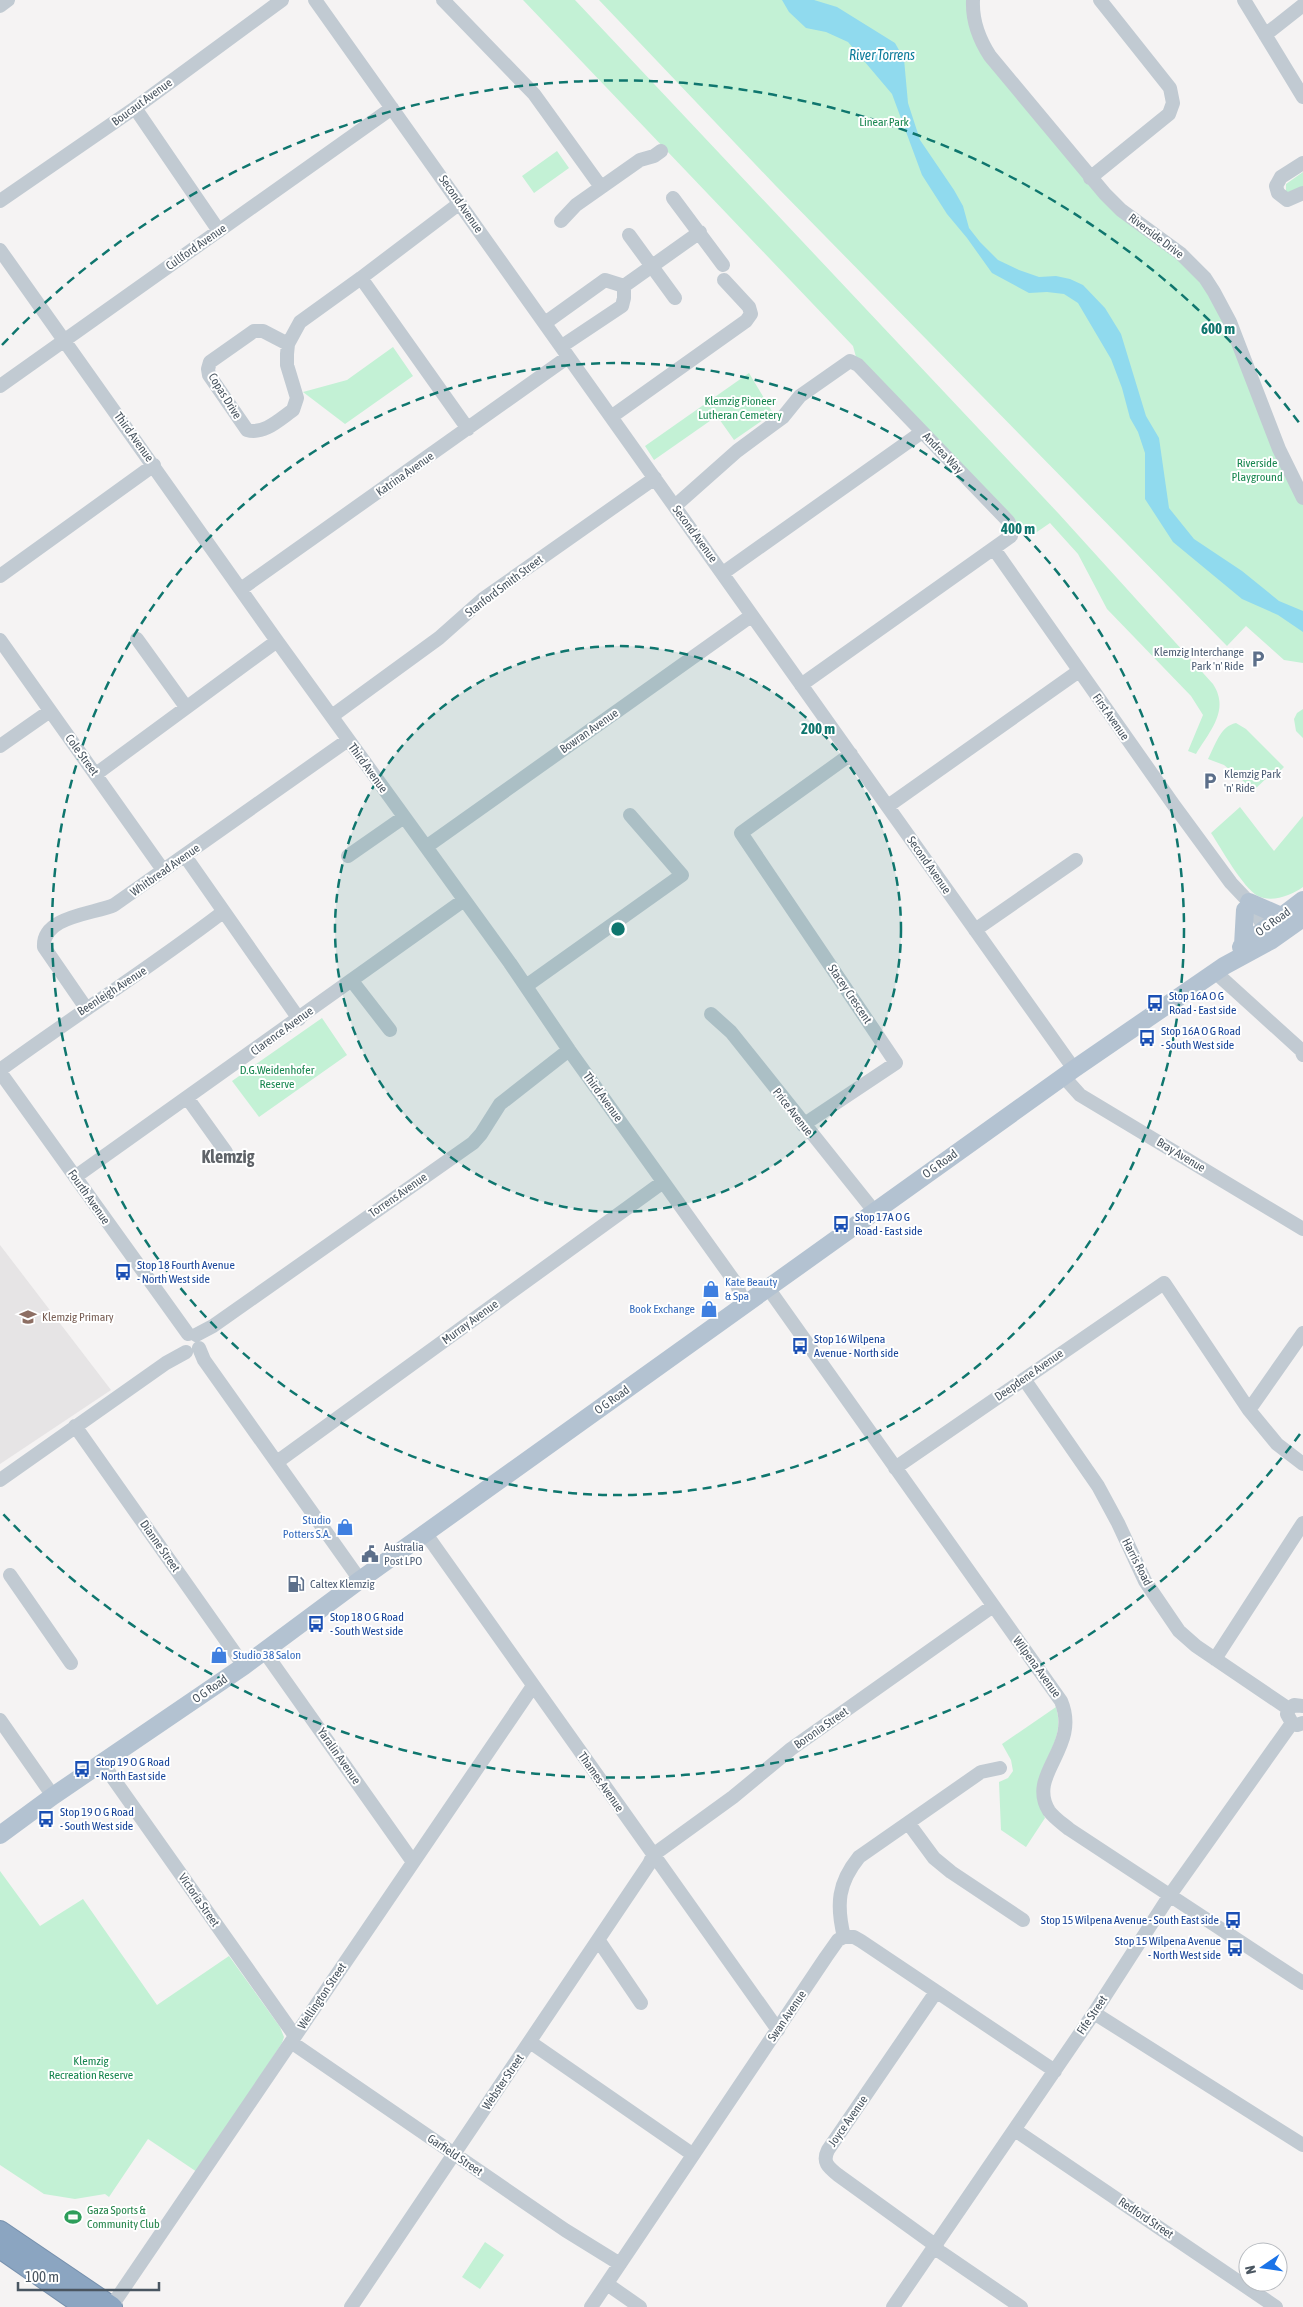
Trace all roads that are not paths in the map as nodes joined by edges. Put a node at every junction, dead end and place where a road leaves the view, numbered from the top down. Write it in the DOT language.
graph roads {
  1 [pos="8,0"];
  2 [pos="282,0"];
  3 [pos="315,0"];
  4 [pos="443,0"];
  5 [pos="973,0"];
  6 [pos="1100,0"];
  7 [pos="1244,0"];
  8 [pos="1303,5"];
  9 [pos="0,6"];
  10 [pos="1265,35"];
  11 [pos="1303,97"];
  12 [pos="135,108"];
  13 [pos="392,108"];
  14 [pos="661,151"];
  15 [pos="1303,163"];
  16 [pos="1090,178"];
  17 [pos="601,187"];
  18 [pos="1303,193"];
  19 [pos="673,198"];
  20 [pos="0,201"];
  21 [pos="460,203"];
  22 [pos="561,221"];
  23 [pos="219,231"];
  24 [pos="700,232"];
  25 [pos="629,235"];
  26 [pos="0,250"];
  27 [pos="652,265"];
  28 [pos="723,265"];
  29 [pos="361,278"];
  30 [pos="724,280"];
  31 [pos="624,286"];
  32 [pos="676,298"];
  33 [pos="545,323"];
  34 [pos="64,340"];
  35 [pos="288,344"];
  36 [pos="565,352"];
  37 [pos="0,386"];
  38 [pos="611,417"];
  39 [pos="468,430"];
  40 [pos="922,432"];
  41 [pos="154,465"];
  42 [pos="656,478"];
  43 [pos="1303,498"];
  44 [pos="675,506"];
  45 [pos="994,549"];
  46 [pos="723,573"];
  47 [pos="0,576"];
  48 [pos="241,589"];
  49 [pos="751,616"];
  50 [pos="137,639"];
  51 [pos="0,640"];
  52 [pos="276,640"];
  53 [pos="1079,671"];
  54 [pos="801,685"];
  55 [pos="186,707"];
  56 [pos="50,711"];
  57 [pos="332,716"];
  58 [pos="348,740"];
  59 [pos="0,746"];
  60 [pos="851,754"];
  61 [pos="96,774"];
  62 [pos="888,806"];
  63 [pos="630,815"];
  64 [pos="404,817"];
  65 [pos="426,847"];
  66 [pos="185,856"];
  67 [pos="348,856"];
  68 [pos="1076,860"];
  69 [pos="163,870"];
  70 [pos="464,900"];
  71 [pos="1303,900"];
  72 [pos="1247,906"];
  73 [pos="223,912"];
  74 [pos="1281,916"];
  75 [pos="1303,918"];
  76 [pos="975,930"];
  77 [pos="1267,932"];
  78 [pos="1243,944"];
  79 [pos="1220,969"];
  80 [pos="352,981"];
  81 [pos="526,986"];
  82 [pos="86,1008"];
  83 [pos="711,1014"];
  84 [pos="299,1019"];
  85 [pos="390,1030"];
  86 [pos="570,1050"];
  87 [pos="1303,1055"];
  88 [pos="0,1071"];
  89 [pos="1068,1073"];
  90 [pos="188,1100"];
  91 [pos="803,1125"];
  92 [pos="226,1152"];
  93 [pos="76,1178"];
  94 [pos="663,1182"];
  95 [pos="874,1212"];
  96 [pos="1303,1229"];
  97 [pos="756,1296"];
  98 [pos="1303,1333"];
  99 [pos="192,1345"];
  100 [pos="1024,1379"];
  101 [pos="1249,1410"];
  102 [pos="75,1426"];
  103 [pos="276,1462"];
  104 [pos="1303,1464"];
  105 [pos="896,1468"];
  106 [pos="0,1480"];
  107 [pos="1303,1524"];
  108 [pos="426,1534"];
  109 [pos="10,1575"];
  110 [pos="360,1580"];
  111 [pos="993,1606"];
  112 [pos="264,1651"];
  113 [pos="1215,1659"];
  114 [pos="71,1663"];
  115 [pos="244,1666"];
  116 [pos="533,1686"];
  117 [pos="1303,1706"];
  118 [pos="1289,1709"];
  119 [pos="0,1720"];
  120 [pos="1298,1723"];
  121 [pos="102,1764"];
  122 [pos="1000,1768"];
  123 [pos="54,1796"];
  124 [pos="909,1824"];
  125 [pos="0,1835"];
  126 [pos="653,1855"];
  127 [pos="413,1862"];
  128 [pos="1170,1895"];
  129 [pos="1023,1920"];
  130 [pos="844,1936"];
  131 [pos="599,1941"];
  132 [pos="1303,1983"];
  133 [pos="936,1992"];
  134 [pos="641,2003"];
  135 [pos="1094,2012"];
  136 [pos="778,2030"];
  137 [pos="293,2039"];
  138 [pos="530,2042"];
  139 [pos="1054,2071"];
  140 [pos="1015,2130"];
  141 [pos="1303,2145"];
  142 [pos="454,2154"];
  143 [pos="692,2154"];
  144 [pos="0,2231"];
  145 [pos="935,2244"];
  146 [pos="0,2248"];
  147 [pos="620,2264"];
  148 [pos="607,2284"];
  149 [pos="85,2307"];
  150 [pos="111,2307"];
  151 [pos="350,2307"];
  152 [pos="591,2307"];
  153 [pos="640,2307"];
  154 [pos="894,2307"];
  155 [pos="1021,2307"];
  156 [pos="1276,2307"];
  1 -- 9 [label="street"];
  2 -- 12 [label="street, Boucaut Avenue"];
  3 -- 13 [label="street, Second Avenue"];
  4 -- 17 [label="street"];
  5 -- 16 [label="street, Riverside Drive"];
  6 -- 16 [label="street"];
  7 -- 10 [label="street"];
  8 -- 10 [label="street"];
  10 -- 11 [label="street"];
  12 -- 20 [label="street, Boucaut Avenue"];
  12 -- 23 [label="street"];
  13 -- 21 [label="street, Second Avenue"];
  13 -- 23 [label="street, Cullford Avenue"];
  14 -- 17 [label="street"];
  15 -- 18 [label="street"];
  16 -- 43 [label="street, Riverside Drive"];
  17 -- 22 [label="street"];
  19 -- 24 [label="street"];
  21 -- 29 [label="street, Copas Drive"];
  21 -- 33 [label="street, Second Avenue"];
  23 -- 34 [label="street, Cullford Avenue"];
  24 -- 27 [label="street"];
  24 -- 28 [label="street"];
  25 -- 27 [label="street"];
  26 -- 34 [label="street, Third Avenue"];
  27 -- 31 [label="street"];
  27 -- 32 [label="street"];
  29 -- 35 [label="street, Copas Drive"];
  29 -- 39 [label="street"];
  30 -- 38 [label="street"];
  31 -- 33 [label="street"];
  31 -- 36 [label="street, Katrina Avenue"];
  33 -- 36 [label="street, Second Avenue"];
  34 -- 37 [label="street, Cullford Avenue"];
  34 -- 41 [label="street, Third Avenue"];
  35 -- 35 [label="street, Copas Drive"];
  36 -- 38 [label="street, Second Avenue"];
  36 -- 39 [label="street, Katrina Avenue"];
  38 -- 42 [label="street, Second Avenue"];
  39 -- 48 [label="street, Katrina Avenue"];
  40 -- 44 [label="street, Andrea Way"];
  40 -- 45 [label="street, Andrea Way"];
  40 -- 46 [label="street"];
  41 -- 47 [label="street"];
  41 -- 48 [label="street, Third Avenue"];
  42 -- 44 [label="street, Second Avenue"];
  42 -- 57 [label="street, Stanford Smith Street"];
  44 -- 46 [label="street, Second Avenue"];
  45 -- 53 [label="street, First Avenue"];
  45 -- 54 [label="street"];
  46 -- 49 [label="street, Second Avenue"];
  48 -- 52 [label="street, Third Avenue"];
  49 -- 54 [label="street, Second Avenue"];
  49 -- 65 [label="street, Bowran Avenue"];
  50 -- 55 [label="street"];
  51 -- 56 [label="street, Cole Street"];
  52 -- 55 [label="street"];
  52 -- 57 [label="street, Third Avenue"];
  53 -- 62 [label="street"];
  53 -- 72 [label="street, First Avenue"];
  54 -- 60 [label="street, Second Avenue"];
  55 -- 61 [label="street"];
  56 -- 59 [label="street"];
  56 -- 61 [label="street, Cole Street"];
  57 -- 58 [label="street, Third Avenue"];
  58 -- 64 [label="street, Third Avenue"];
  58 -- 66 [label="street, Whitbread Avenue"];
  60 -- 62 [label="street, Second Avenue"];
  60 -- 91 [label="street, Stacey Crescent"];
  61 -- 69 [label="street, Cole Street"];
  62 -- 76 [label="street, Second Avenue"];
  63 -- 81 [label="street"];
  64 -- 65 [label="street, Third Avenue"];
  64 -- 67 [label="street"];
  65 -- 70 [label="street, Third Avenue"];
  66 -- 69 [label="street, Whitbread Avenue"];
  66 -- 73 [label="street"];
  68 -- 76 [label="street"];
  69 -- 82 [label="street, Whitbread Avenue"];
  70 -- 80 [label="street, Clarence Avenue"];
  70 -- 81 [label="street, Third Avenue"];
  71 -- 74 [label="main road, O G Road"];
  72 -- 74 [label="main road"];
  72 -- 77 [label="street, First Avenue"];
  72 -- 78 [label="main road"];
  73 -- 82 [label="street, Beenleigh Avenue"];
  73 -- 84 [label="street"];
  74 -- 77 [label="main road, O G Road"];
  75 -- 77 [label="main road, O G Road"];
  76 -- 89 [label="street, Second Avenue"];
  77 -- 78 [label="main road, O G Road"];
  77 -- 79 [label="main road, O G Road"];
  78 -- 79 [label="main road, O G Road"];
  79 -- 87 [label="street"];
  79 -- 89 [label="main road, O G Road"];
  80 -- 84 [label="street, Clarence Avenue"];
  80 -- 85 [label="street"];
  81 -- 86 [label="street, Third Avenue"];
  82 -- 88 [label="street, Beenleigh Avenue"];
  83 -- 91 [label="street, Price Avenue"];
  84 -- 90 [label="street, Clarence Avenue"];
  86 -- 94 [label="street, Third Avenue"];
  86 -- 99 [label="street, Torrens Avenue"];
  88 -- 93 [label="street, Fourth Avenue"];
  89 -- 95 [label="main road, O G Road"];
  89 -- 96 [label="street, Bray Avenue"];
  90 -- 92 [label="street"];
  90 -- 93 [label="street, Clarence Avenue"];
  91 -- 95 [label="street, Price Avenue"];
  93 -- 99 [label="street, Fourth Avenue"];
  94 -- 97 [label="street, Third Avenue"];
  94 -- 103 [label="street, Murray Avenue"];
  95 -- 97 [label="main road, O G Road"];
  97 -- 105 [label="street, Wilpena Avenue"];
  97 -- 108 [label="main road, O G Road"];
  98 -- 101 [label="street"];
  99 -- 102 [label="street, Torrens Avenue"];
  99 -- 103 [label="street, Fourth Avenue"];
  100 -- 101 [label="street, Deepdene Avenue"];
  100 -- 105 [label="street, Deepdene Avenue"];
  100 -- 113 [label="street, Harris Road"];
  101 -- 104 [label="street"];
  102 -- 106 [label="street, Torrens Avenue"];
  102 -- 115 [label="street, Dianne Street"];
  103 -- 110 [label="street, Fourth Avenue"];
  105 -- 111 [label="street, Wilpena Avenue"];
  107 -- 113 [label="street"];
  108 -- 110 [label="main road, O G Road"];
  108 -- 116 [label="street, Thames Avenue"];
  109 -- 114 [label="street"];
  110 -- 112 [label="main road, O G Road"];
  111 -- 126 [label="street, Boronia Street"];
  111 -- 128 [label="street, Wilpena Avenue"];
  112 -- 115 [label="main road, O G Road"];
  112 -- 127 [label="street, Yaralin Avenue"];
  113 -- 118 [label="street, Harris Road"];
  115 -- 121 [label="main road, O G Road"];
  116 -- 126 [label="street, Thames Avenue"];
  116 -- 127 [label="street, Wellington Street"];
  117 -- 118 [label="street"];
  118 -- 120 [label="street"];
  119 -- 123 [label="street"];
  120 -- 128 [label="street, Fife Street"];
  121 -- 123 [label="main road, O G Road"];
  121 -- 137 [label="street, Victoria Street"];
  122 -- 124 [label="street"];
  123 -- 125 [label="main road, O G Road"];
  124 -- 129 [label="street"];
  124 -- 130 [label="street"];
  126 -- 131 [label="street, Webster Street"];
  126 -- 136 [label="street, Thames Avenue"];
  127 -- 137 [label="street, Wellington Street"];
  128 -- 132 [label="street, Wilpena Avenue"];
  128 -- 135 [label="street, Fife Street"];
  130 -- 133 [label="street"];
  130 -- 136 [label="street, Swan Avenue"];
  131 -- 134 [label="street"];
  131 -- 138 [label="street, Webster Street"];
  133 -- 139 [label="street"];
  133 -- 145 [label="street, Joyce Avenue"];
  135 -- 139 [label="street, Fife Street"];
  135 -- 141 [label="street"];
  136 -- 143 [label="street, Swan Avenue"];
  137 -- 142 [label="street, Garfield Street"];
  137 -- 150 [label="street, Wellington Street"];
  138 -- 142 [label="street, Webster Street"];
  138 -- 143 [label="street"];
  139 -- 140 [label="street, Fife Street"];
  140 -- 145 [label="street, Fife Street"];
  140 -- 156 [label="street, Redford Street"];
  142 -- 147 [label="street, Garfield Street"];
  142 -- 151 [label="street, Webster Street"];
  143 -- 147 [label="street, Swan Avenue"];
  144 -- 150 [label="highway"];
  145 -- 154 [label="street, Fife Street"];
  145 -- 155 [label="street"];
  146 -- 149 [label="highway"];
  147 -- 148 [label="street, Swan Avenue"];
  148 -- 152 [label="street, Swan Avenue"];
  148 -- 153 [label="street"];
}
